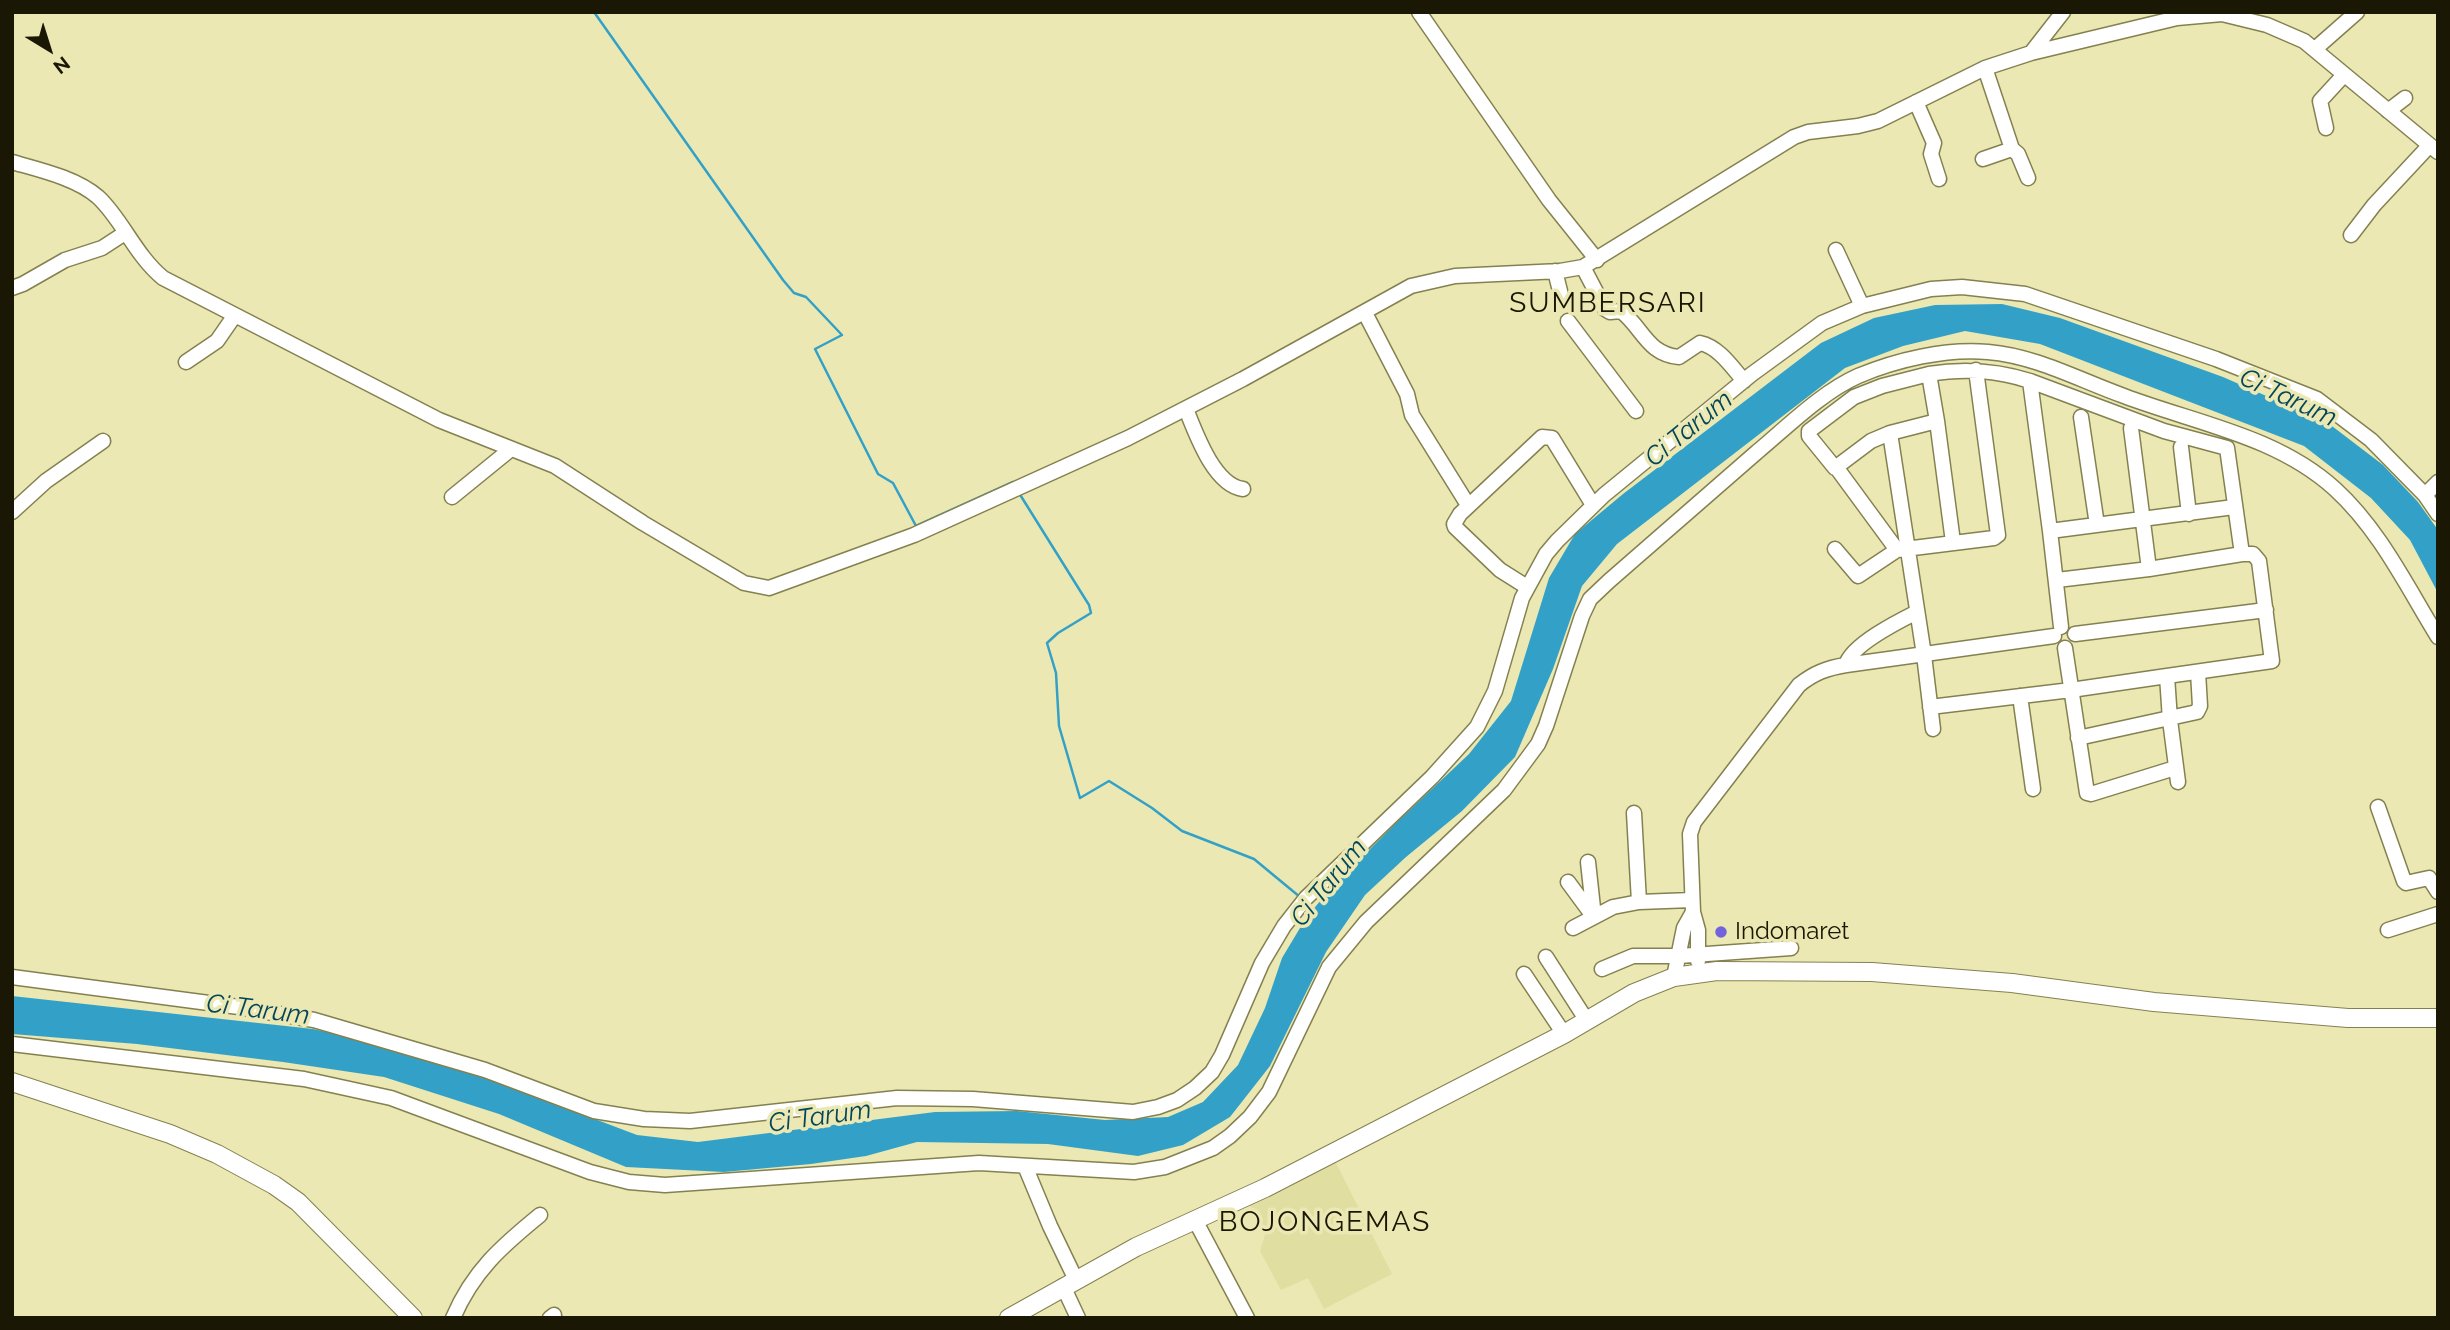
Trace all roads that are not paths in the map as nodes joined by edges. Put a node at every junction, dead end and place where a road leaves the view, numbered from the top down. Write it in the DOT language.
graph roads {
  1 [pos="1419,12"];
  2 [pos="2063,12"];
  3 [pos="2357,12"];
  4 [pos="2216,13"];
  5 [pos="2315,49"];
  6 [pos="2031,53"];
  7 [pos="1985,68"];
  8 [pos="2343,75"];
  9 [pos="2405,98"];
  10 [pos="1916,102"];
  11 [pos="2388,111"];
  12 [pos="2326,128"];
  13 [pos="2012,149"];
  14 [pos="2435,150"];
  15 [pos="1983,159"];
  16 [pos="12,162"];
  17 [pos="2028,178"];
  18 [pos="1939,179"];
  19 [pos="125,233"];
  20 [pos="2351,235"];
  21 [pos="1836,250"];
  22 [pos="1597,260"];
  23 [pos="1583,267"];
  24 [pos="1555,271"];
  25 [pos="12,288"];
  26 [pos="1561,295"];
  27 [pos="1862,306"];
  28 [pos="1365,313"];
  29 [pos="235,315"];
  30 [pos="1568,321"];
  31 [pos="186,362"];
  32 [pos="1976,370"];
  33 [pos="1929,374"];
  34 [pos="1744,381"];
  35 [pos="2030,381"];
  36 [pos="1186,409"];
  37 [pos="1636,411"];
  38 [pos="2081,416"];
  39 [pos="1937,421"];
  40 [pos="2131,428"];
  41 [pos="1890,433"];
  42 [pos="103,441"];
  43 [pos="2180,447"];
  44 [pos="512,449"];
  45 [pos="1836,467"];
  46 [pos="2438,482"];
  47 [pos="1243,489"];
  48 [pos="2425,495"];
  49 [pos="452,497"];
  50 [pos="1598,500"];
  51 [pos="1468,505"];
  52 [pos="2234,507"];
  53 [pos="12,512"];
  54 [pos="2189,513"];
  55 [pos="2437,513"];
  56 [pos="2143,520"];
  57 [pos="2097,526"];
  58 [pos="2050,531"];
  59 [pos="1953,542"];
  60 [pos="1903,549"];
  61 [pos="1835,550"];
  62 [pos="2242,554"];
  63 [pos="2149,569"];
  64 [pos="2057,580"];
  65 [pos="1527,587"];
  66 [pos="2266,610"];
  67 [pos="1917,612"];
  68 [pos="2057,631"];
  69 [pos="2076,634"];
  70 [pos="2438,637"];
  71 [pos="2066,648"];
  72 [pos="1924,655"];
  73 [pos="1846,665"];
  74 [pos="2198,672"];
  75 [pos="2167,676"];
  76 [pos="2071,690"];
  77 [pos="2020,696"];
  78 [pos="1930,707"];
  79 [pos="2170,720"];
  80 [pos="1933,729"];
  81 [pos="2078,738"];
  82 [pos="2033,789"];
  83 [pos="2378,807"];
  84 [pos="1634,813"];
  85 [pos="1588,862"];
  86 [pos="1568,882"];
  87 [pos="2438,892"];
  88 [pos="1639,902"];
  89 [pos="1692,906"];
  90 [pos="2438,914"];
  91 [pos="1594,917"];
  92 [pos="1573,928"];
  93 [pos="2388,930"];
  94 [pos="1791,948"];
  95 [pos="1698,954"];
  96 [pos="1679,956"];
  97 [pos="1546,957"];
  98 [pos="1602,970"];
  99 [pos="1524,974"];
  100 [pos="1698,974"];
  101 [pos="12,977"];
  102 [pos="1674,977"];
  103 [pos="2438,1018"];
  104 [pos="1587,1021"];
  105 [pos="1564,1034"];
  106 [pos="12,1044"];
  107 [pos="12,1082"];
  108 [pos="1026,1166"];
  109 [pos="540,1215"];
  110 [pos="1195,1220"];
  111 [pos="1069,1283"];
  112 [pos="413,1318"];
  113 [pos="453,1318"];
  114 [pos="1009,1318"];
  115 [pos="1078,1318"];
  116 [pos="1247,1318"];
  1 -- 22 [label="street"];
  2 -- 6 [label="street"];
  3 -- 5 [label="street"];
  4 -- 5 [label="street"];
  4 -- 6 [label="street"];
  5 -- 8 [label="street"];
  6 -- 7 [label="street"];
  7 -- 10 [label="street"];
  7 -- 13 [label="street"];
  8 -- 11 [label="street"];
  8 -- 12 [label="street"];
  9 -- 11 [label="street"];
  10 -- 18 [label="street"];
  10 -- 22 [label="street"];
  11 -- 14 [label="street"];
  13 -- 15 [label="street"];
  13 -- 17 [label="street"];
  14 -- 20 [label="street"];
  16 -- 19 [label="street"];
  19 -- 25 [label="street"];
  19 -- 29 [label="street"];
  21 -- 27 [label="street"];
  22 -- 23 [label="street"];
  23 -- 24 [label="street"];
  23 -- 34 [label="street"];
  24 -- 26 [label="street"];
  24 -- 28 [label="street"];
  27 -- 34 [label="street"];
  27 -- 48 [label="street"];
  28 -- 36 [label="street"];
  28 -- 51 [label="street"];
  29 -- 31 [label="street"];
  29 -- 44 [label="street"];
  30 -- 37 [label="street"];
  32 -- 33 [label="street"];
  32 -- 35 [label="street"];
  32 -- 59 [label="street"];
  33 -- 39 [label="street"];
  33 -- 45 [label="street"];
  34 -- 50 [label="street"];
  35 -- 52 [label="street"];
  35 -- 58 [label="street"];
  36 -- 44 [label="street"];
  36 -- 47 [label="street"];
  38 -- 57 [label="street"];
  39 -- 41 [label="street"];
  39 -- 59 [label="street"];
  40 -- 56 [label="street"];
  41 -- 45 [label="street"];
  41 -- 60 [label="street"];
  42 -- 53 [label="street"];
  43 -- 54 [label="street"];
  44 -- 49 [label="street"];
  45 -- 60 [label="street"];
  46 -- 48 [label="street"];
  48 -- 55 [label="street"];
  50 -- 51 [label="street"];
  50 -- 65 [label="street"];
  51 -- 65 [label="street"];
  52 -- 54 [label="street"];
  52 -- 62 [label="street"];
  54 -- 56 [label="street"];
  56 -- 57 [label="street"];
  56 -- 63 [label="street"];
  57 -- 58 [label="street"];
  58 -- 64 [label="street"];
  59 -- 60 [label="street"];
  60 -- 61 [label="street"];
  60 -- 67 [label="street"];
  62 -- 63 [label="street"];
  62 -- 66 [label="street"];
  63 -- 64 [label="street"];
  64 -- 68 [label="street"];
  65 -- 101 [label="street"];
  66 -- 69 [label="street"];
  66 -- 74 [label="street"];
  67 -- 72 [label="street"];
  67 -- 73 [label="street"];
  68 -- 69 [label="street"];
  68 -- 71 [label="street"];
  68 -- 72 [label="street"];
  69 -- 71 [label="street"];
  70 -- 108 [label="street"];
  71 -- 76 [label="street"];
  72 -- 73 [label="street"];
  72 -- 78 [label="street"];
  73 -- 89 [label="street"];
  74 -- 75 [label="street"];
  74 -- 79 [label="street"];
  75 -- 76 [label="street"];
  75 -- 79 [label="street"];
  76 -- 77 [label="street"];
  76 -- 81 [label="street"];
  77 -- 78 [label="street"];
  77 -- 82 [label="street"];
  78 -- 80 [label="street"];
  79 -- 81 [label="street"];
  79 -- 81 [label="street"];
  83 -- 87 [label="street"];
  84 -- 88 [label="street"];
  85 -- 91 [label="street"];
  86 -- 91 [label="street"];
  88 -- 89 [label="street"];
  88 -- 91 [label="street"];
  89 -- 95 [label="street"];
  89 -- 96 [label="street"];
  90 -- 93 [label="street"];
  91 -- 92 [label="street"];
  94 -- 95 [label="street"];
  95 -- 96 [label="street"];
  95 -- 100 [label="street"];
  96 -- 98 [label="street"];
  96 -- 102 [label="street"];
  97 -- 104 [label="street"];
  99 -- 105 [label="street"];
  100 -- 102 [label="main road"];
  100 -- 103 [label="main road"];
  102 -- 104 [label="main road"];
  104 -- 105 [label="main road"];
  105 -- 110 [label="main road"];
  106 -- 108 [label="street"];
  107 -- 112 [label="main road"];
  108 -- 111 [label="street"];
  109 -- 113 [label="street"];
  110 -- 111 [label="main road"];
  110 -- 116 [label="street"];
  111 -- 114 [label="main road"];
  111 -- 115 [label="street"];
}
